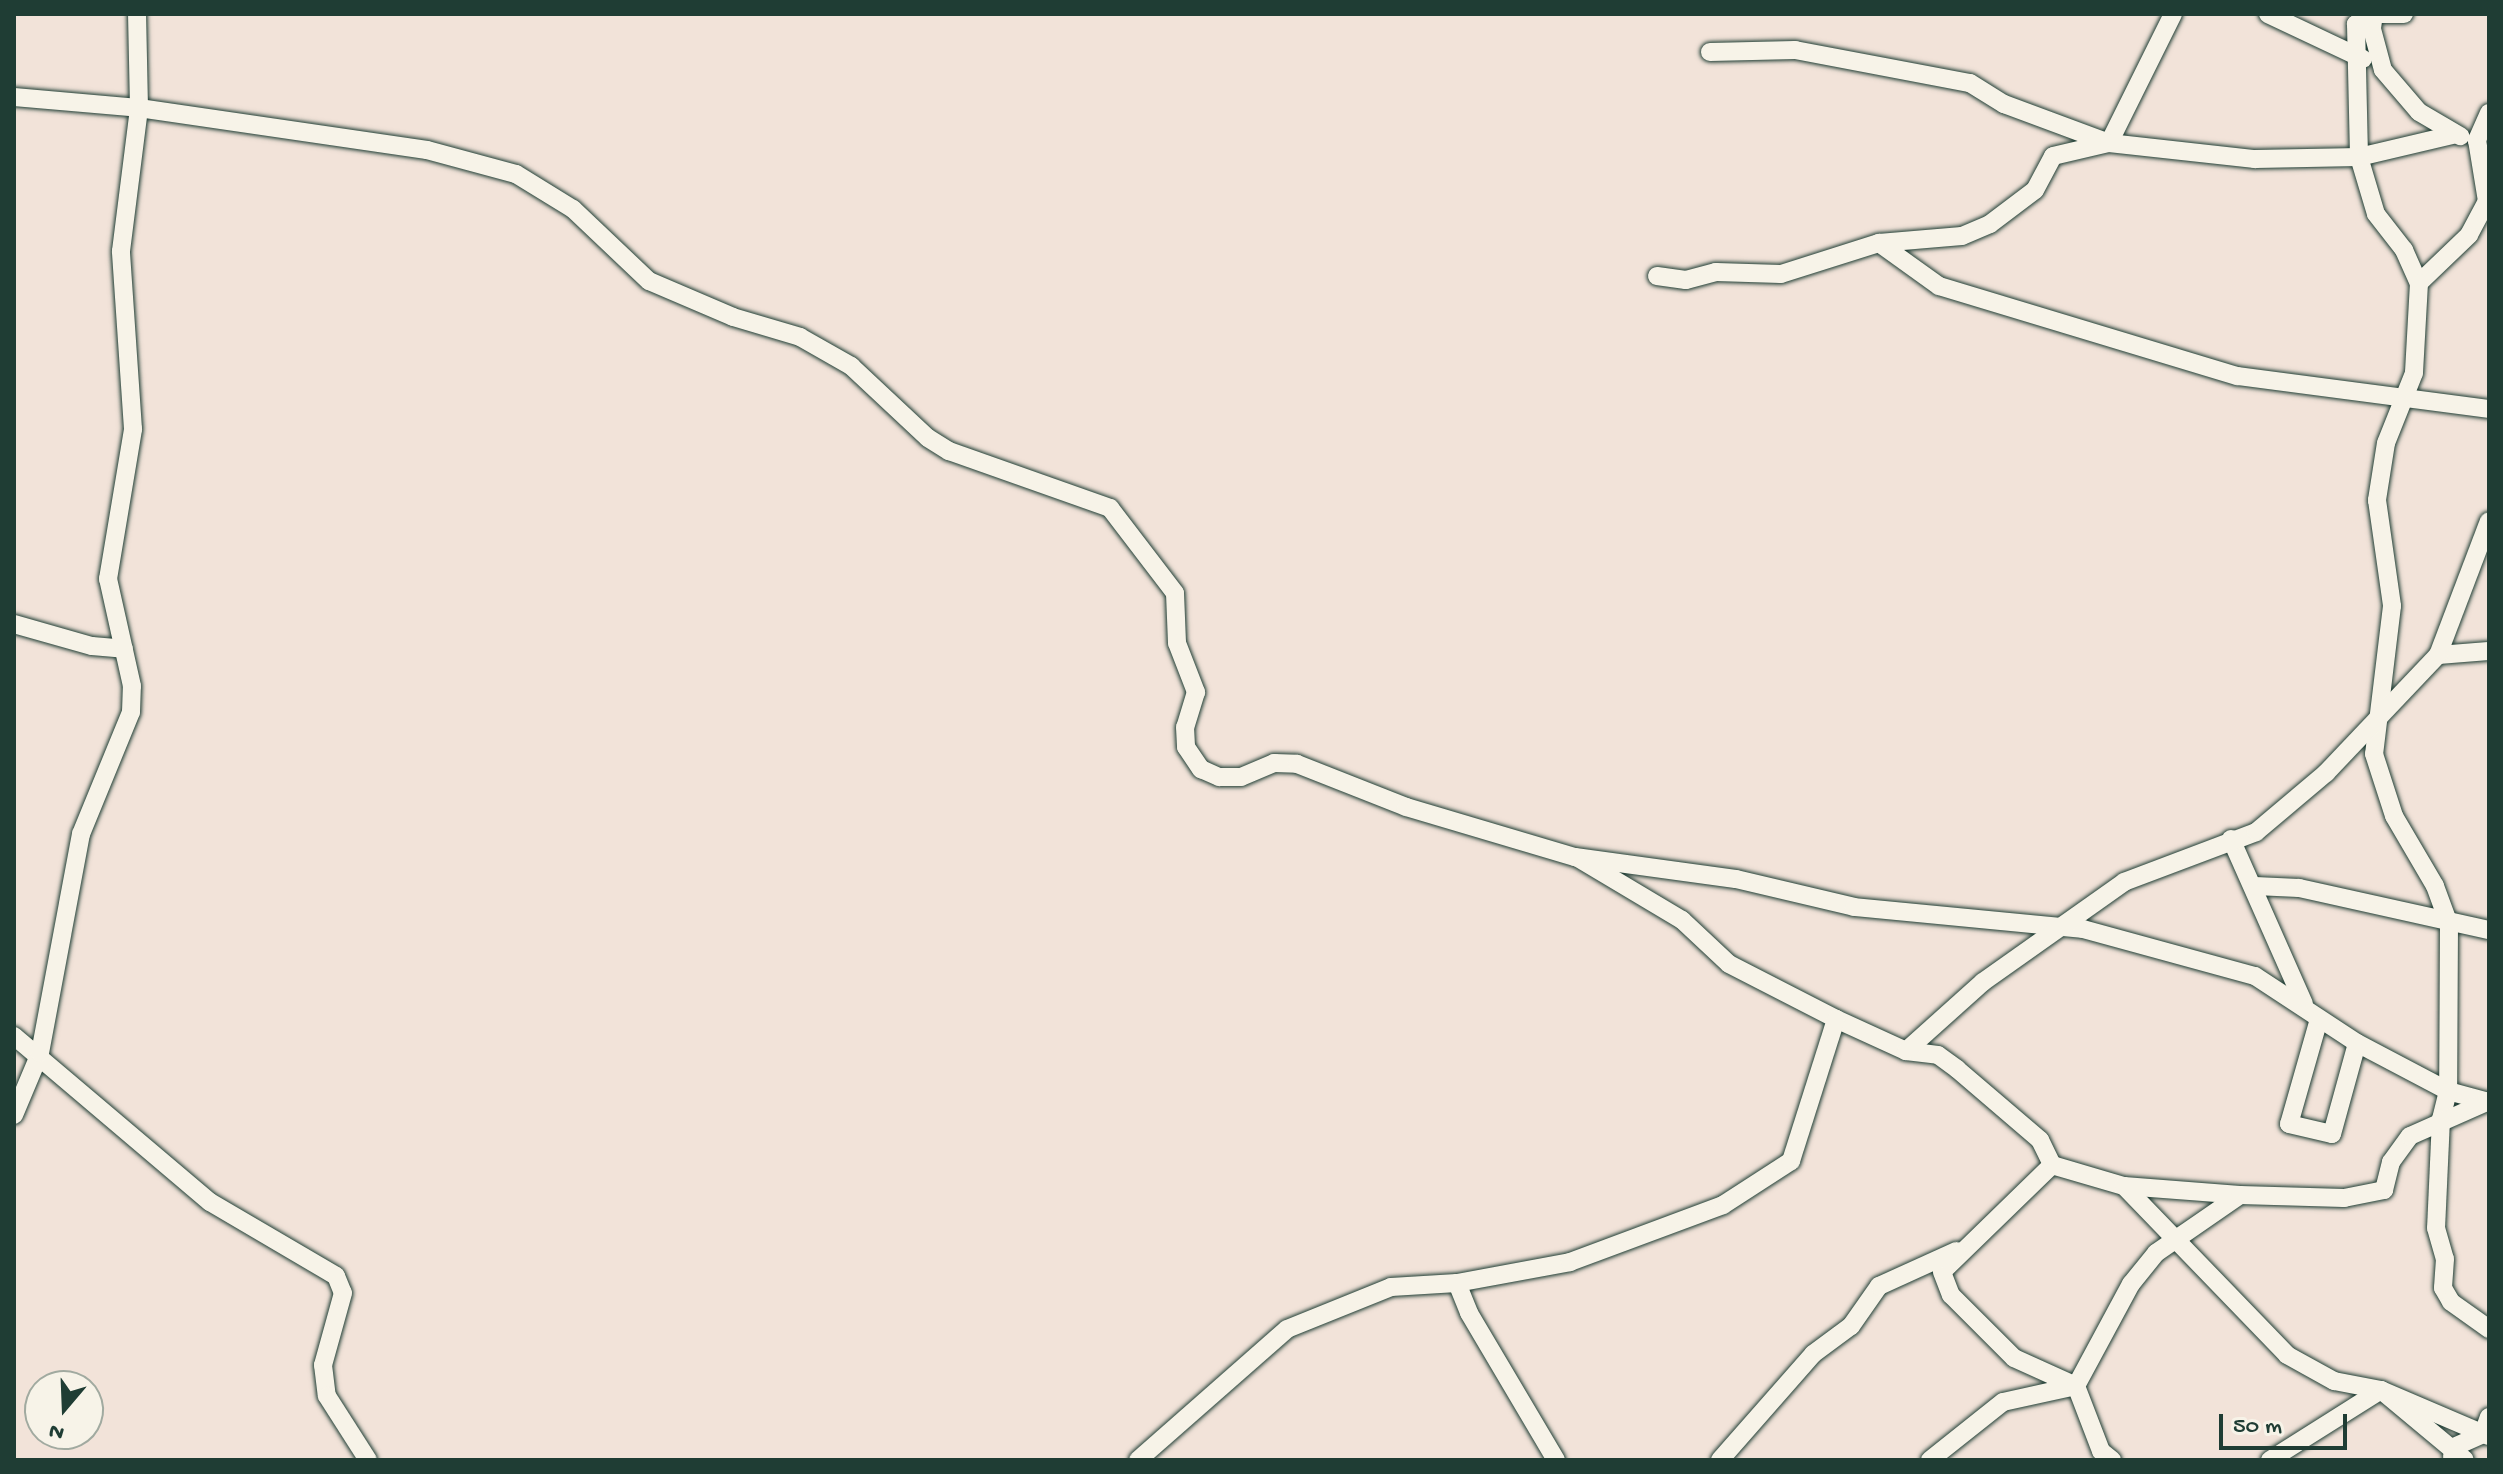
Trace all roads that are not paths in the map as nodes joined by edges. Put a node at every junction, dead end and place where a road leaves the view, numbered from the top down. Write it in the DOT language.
graph roads {
  1 [pos="137,14"];
  2 [pos="2173,14"];
  3 [pos="2268,14"];
  4 [pos="2404,14"];
  5 [pos="2372,15"];
  6 [pos="1710,52"];
  7 [pos="2357,56"];
  8 [pos="2383,70"];
  9 [pos="14,97"];
  10 [pos="139,108"];
  11 [pos="2489,113"];
  12 [pos="2453,135"];
  13 [pos="2477,140"];
  14 [pos="2109,143"];
  15 [pos="2359,157"];
  16 [pos="2489,158"];
  17 [pos="1879,243"];
  18 [pos="1657,276"];
  19 [pos="2419,283"];
  20 [pos="2407,395"];
  21 [pos="2489,409"];
  22 [pos="2489,521"];
  23 [pos="14,624"];
  24 [pos="124,649"];
  25 [pos="2489,651"];
  26 [pos="2438,655"];
  27 [pos="2382,718"];
  28 [pos="2231,839"];
  29 [pos="1575,857"];
  30 [pos="2255,886"];
  31 [pos="2449,924"];
  32 [pos="2056,927"];
  33 [pos="2489,930"];
  34 [pos="2304,1004"];
  35 [pos="1836,1019"];
  36 [pos="2319,1019"];
  37 [pos="14,1036"];
  38 [pos="2357,1043"];
  39 [pos="1906,1051"];
  40 [pos="40,1053"];
  41 [pos="2448,1091"];
  42 [pos="2488,1102"];
  43 [pos="14,1115"];
  44 [pos="2441,1119"];
  45 [pos="2052,1165"];
  46 [pos="2124,1186"];
  47 [pos="2240,1195"];
  48 [pos="2173,1239"];
  49 [pos="1967,1246"];
  50 [pos="1457,1283"];
  51 [pos="2489,1329"];
  52 [pos="2076,1386"];
  53 [pos="2381,1390"];
  54 [pos="2487,1429"];
  55 [pos="2457,1456"];
  56 [pos="368,1460"];
  57 [pos="1138,1460"];
  58 [pos="1556,1460"];
  59 [pos="1720,1460"];
  60 [pos="1930,1460"];
  61 [pos="2112,1460"];
  62 [pos="2270,1460"];
  1 -- 10 [label="street"];
  2 -- 14 [label="street"];
  3 -- 7 [label="street"];
  4 -- 5 [label="street"];
  5 -- 7 [label="street"];
  5 -- 8 [label="street"];
  6 -- 14 [label="street"];
  7 -- 8 [label="street"];
  7 -- 15 [label="street"];
  8 -- 12 [label="street"];
  9 -- 10 [label="street"];
  10 -- 24 [label="street"];
  10 -- 29 [label="street"];
  11 -- 13 [label="street"];
  12 -- 13 [label="street"];
  12 -- 15 [label="street"];
  13 -- 16 [label="street"];
  13 -- 19 [label="street"];
  14 -- 15 [label="street"];
  14 -- 17 [label="street"];
  15 -- 19 [label="street"];
  17 -- 18 [label="street"];
  17 -- 20 [label="street"];
  19 -- 20 [label="street"];
  20 -- 21 [label="street"];
  20 -- 27 [label="street"];
  22 -- 26 [label="street"];
  23 -- 24 [label="street"];
  24 -- 40 [label="street"];
  25 -- 26 [label="street"];
  26 -- 27 [label="street"];
  27 -- 28 [label="street"];
  27 -- 31 [label="street"];
  28 -- 30 [label="street"];
  28 -- 32 [label="street"];
  29 -- 32 [label="street"];
  29 -- 35 [label="street"];
  30 -- 31 [label="street"];
  30 -- 34 [label="street"];
  31 -- 33 [label="street"];
  31 -- 41 [label="street"];
  32 -- 34 [label="street"];
  32 -- 39 [label="street"];
  34 -- 36 [label="street"];
  35 -- 39 [label="street"];
  35 -- 50 [label="street"];
  36 -- 38 [label="street"];
  36 -- 38 [label="street"];
  37 -- 40 [label="street"];
  38 -- 41 [label="street"];
  39 -- 45 [label="street"];
  40 -- 43 [label="street"];
  40 -- 56 [label="street"];
  41 -- 42 [label="street"];
  41 -- 44 [label="street"];
  42 -- 44 [label="street"];
  44 -- 47 [label="street"];
  44 -- 51 [label="street"];
  45 -- 46 [label="street"];
  45 -- 49 [label="street"];
  46 -- 47 [label="street"];
  46 -- 48 [label="street"];
  47 -- 48 [label="street"];
  48 -- 52 [label="street"];
  48 -- 53 [label="street"];
  49 -- 52 [label="street"];
  49 -- 59 [label="street"];
  50 -- 57 [label="street"];
  50 -- 58 [label="street"];
  52 -- 60 [label="street"];
  52 -- 61 [label="street"];
  53 -- 54 [label="street"];
  53 -- 55 [label="street"];
  53 -- 62 [label="street"];
  54 -- 55 [label="street"];
}
